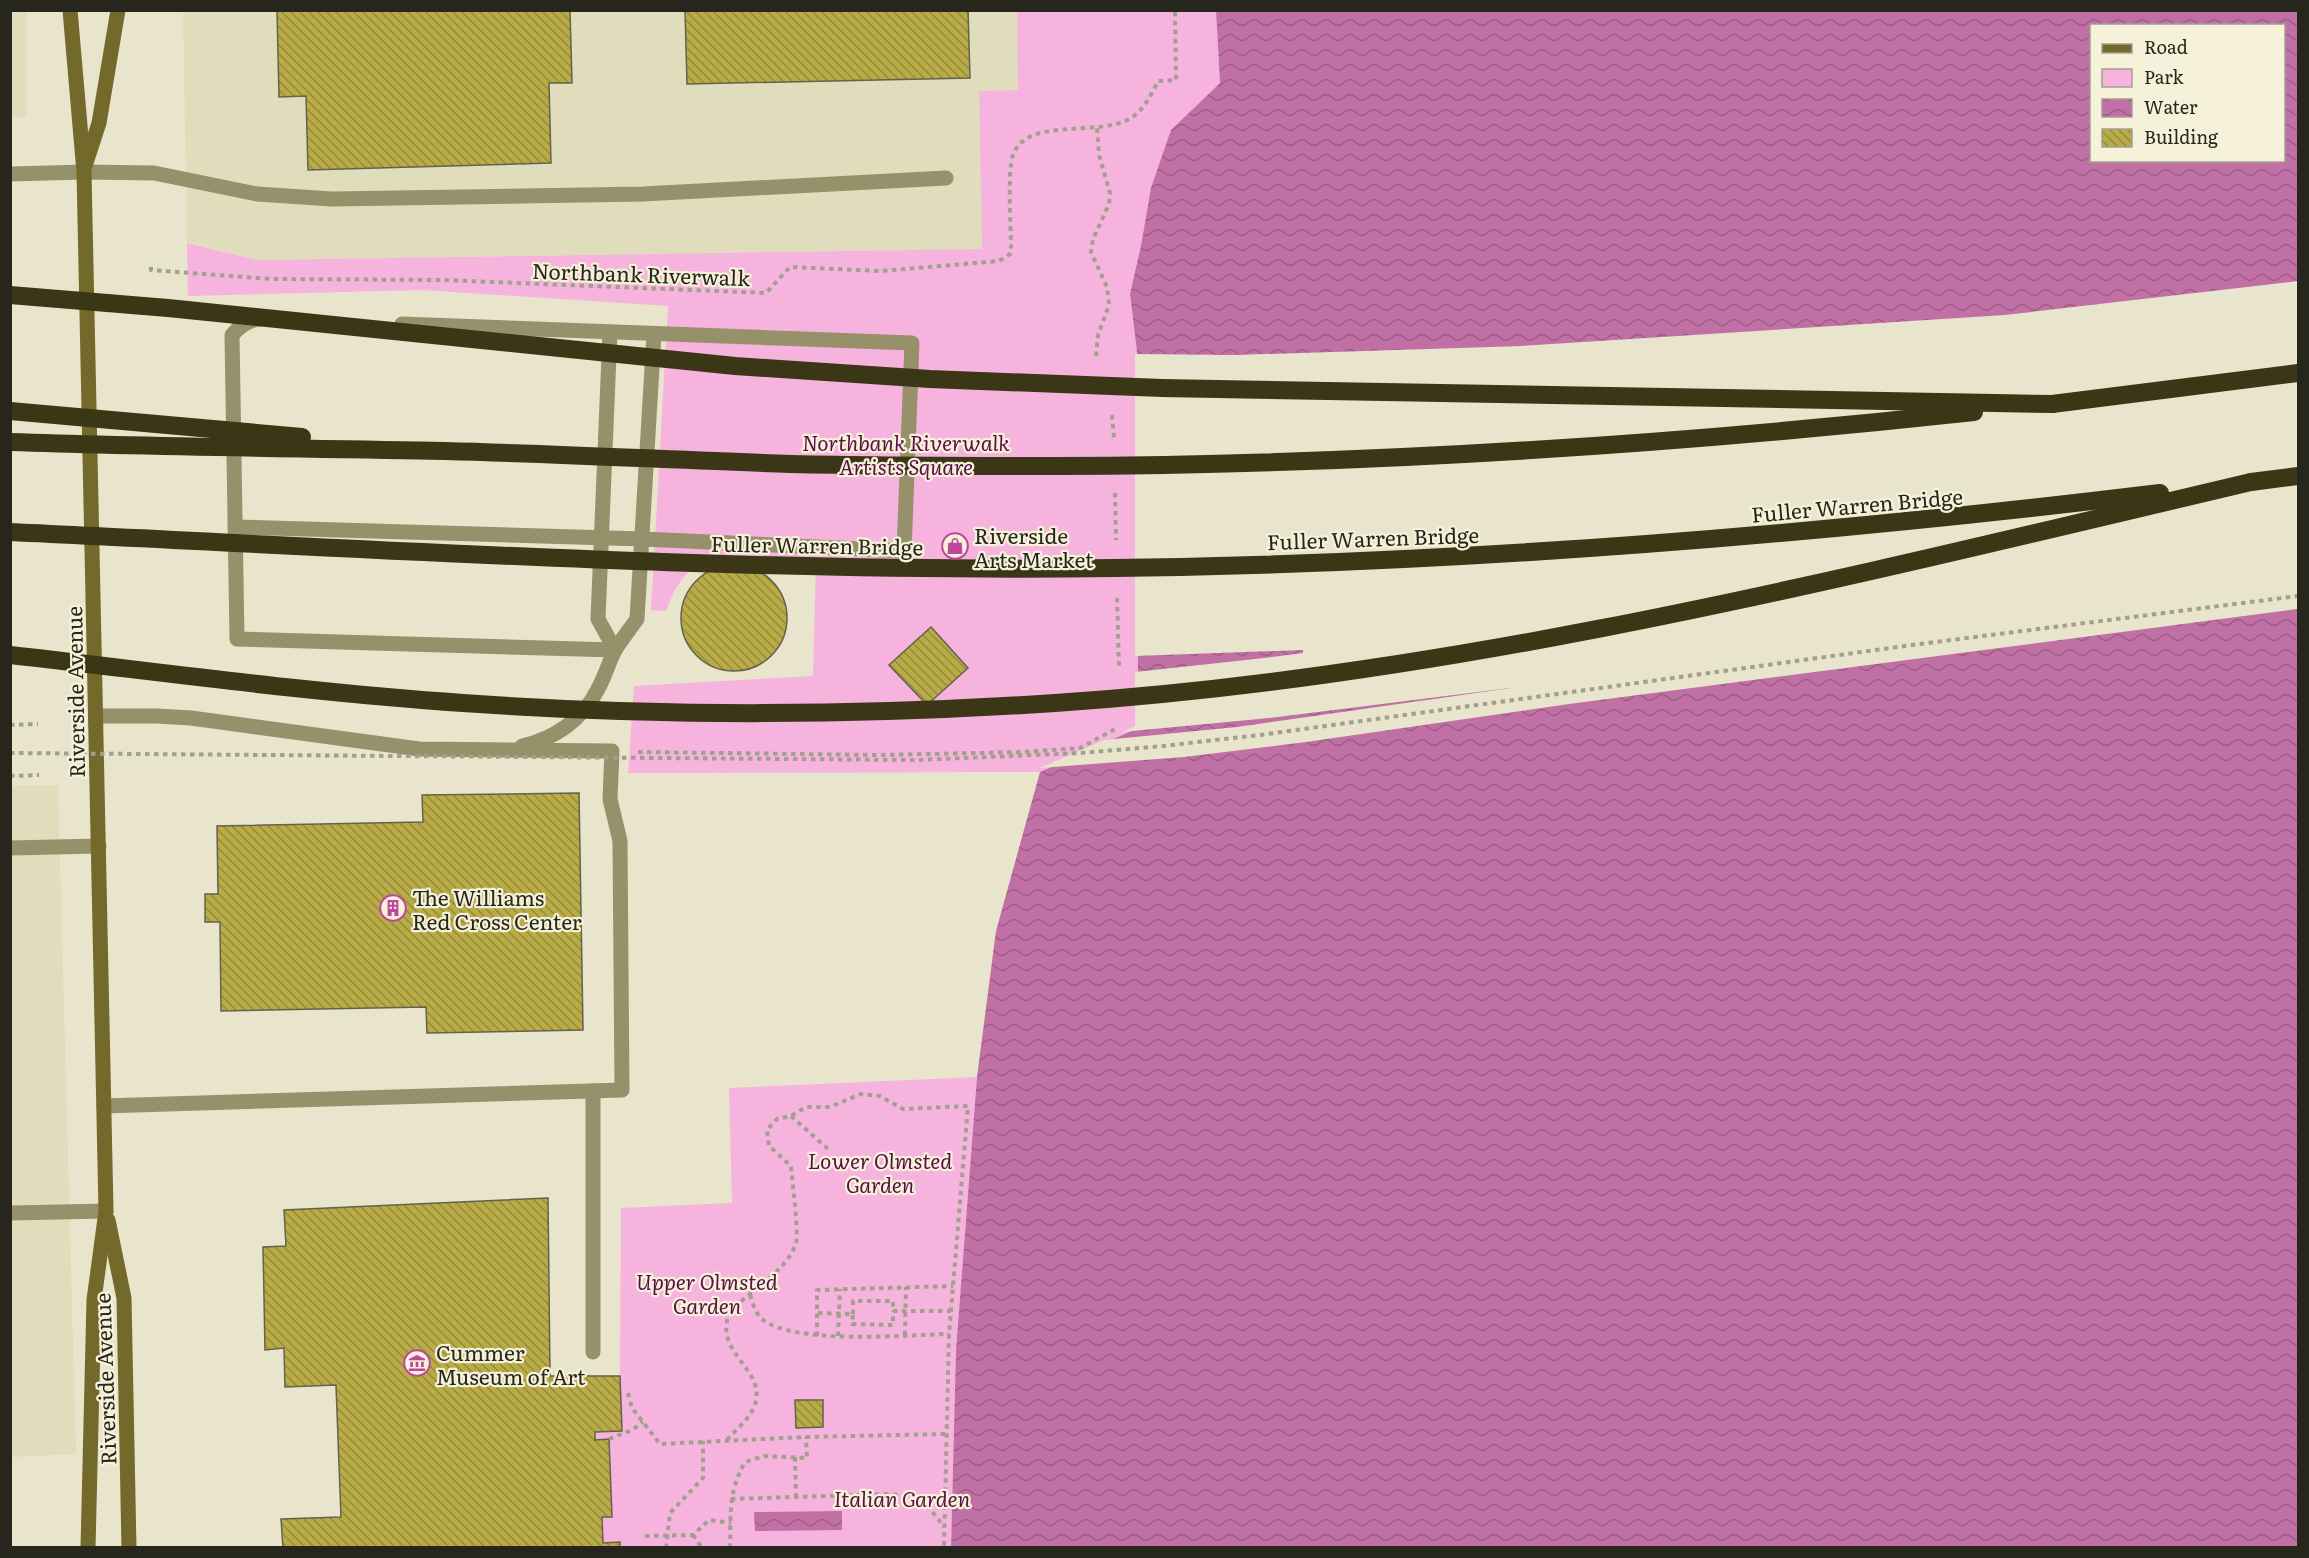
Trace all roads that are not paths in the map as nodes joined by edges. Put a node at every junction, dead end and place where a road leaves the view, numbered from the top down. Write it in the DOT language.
graph roads {
  1 [pos="70,10"];
  2 [pos="118,10"];
  3 [pos="84,172"];
  4 [pos="10,174"];
  5 [pos="946,178"];
  6 [pos="10,295"];
  7 [pos="610,332"];
  8 [pos="654,334"];
  9 [pos="2298,373"];
  10 [pos="2052,404"];
  11 [pos="10,411"];
  12 [pos="10,442"];
  13 [pos="450,451"];
  14 [pos="2298,476"];
  15 [pos="2251,482"];
  16 [pos="236,526"];
  17 [pos="10,532"];
  18 [pos="601,538"];
  19 [pos="643,539"];
  20 [pos="615,650"];
  21 [pos="10,655"];
  22 [pos="96,716"];
  23 [pos="501,750"];
  24 [pos="99,846"];
  25 [pos="10,848"];
  26 [pos="593,1091"];
  27 [pos="104,1106"];
  28 [pos="106,1211"];
  29 [pos="10,1213"];
  30 [pos="593,1352"];
  31 [pos="88,1548"];
  32 [pos="129,1548"];
  1 -- 3 [label="main road, Riverside Avenue"];
  2 -- 3 [label="main road, Riverside Avenue"];
  3 -- 4 [label="street"];
  3 -- 5 [label="street"];
  3 -- 22 [label="main road, Riverside Avenue"];
  6 -- 10 [label="highway, bridge"];
  7 -- 8 [label="street"];
  7 -- 16 [label="street"];
  7 -- 18 [label="street"];
  8 -- 19 [label="street"];
  8 -- 19 [label="street"];
  9 -- 10 [label="highway"];
  10 -- 13 [label="highway, bridge"];
  11 -- 13 [label="highway, bridge"];
  12 -- 13 [label="highway, bridge"];
  14 -- 15 [label="highway, Fuller Warren Bridge"];
  15 -- 17 [label="highway, Fuller Warren Bridge, bridge"];
  15 -- 21 [label="highway, bridge"];
  16 -- 18 [label="street"];
  16 -- 20 [label="street"];
  18 -- 19 [label="street"];
  18 -- 20 [label="street"];
  19 -- 20 [label="street"];
  20 -- 23 [label="street"];
  22 -- 23 [label="street"];
  22 -- 24 [label="main road, Riverside Avenue"];
  23 -- 26 [label="street"];
  24 -- 25 [label="street"];
  24 -- 27 [label="main road, Riverside Avenue"];
  26 -- 27 [label="street"];
  26 -- 30 [label="street"];
  27 -- 28 [label="main road, Riverside Avenue"];
  28 -- 29 [label="street"];
  28 -- 31 [label="main road, Riverside Avenue"];
  28 -- 32 [label="main road, Riverside Avenue"];
}
